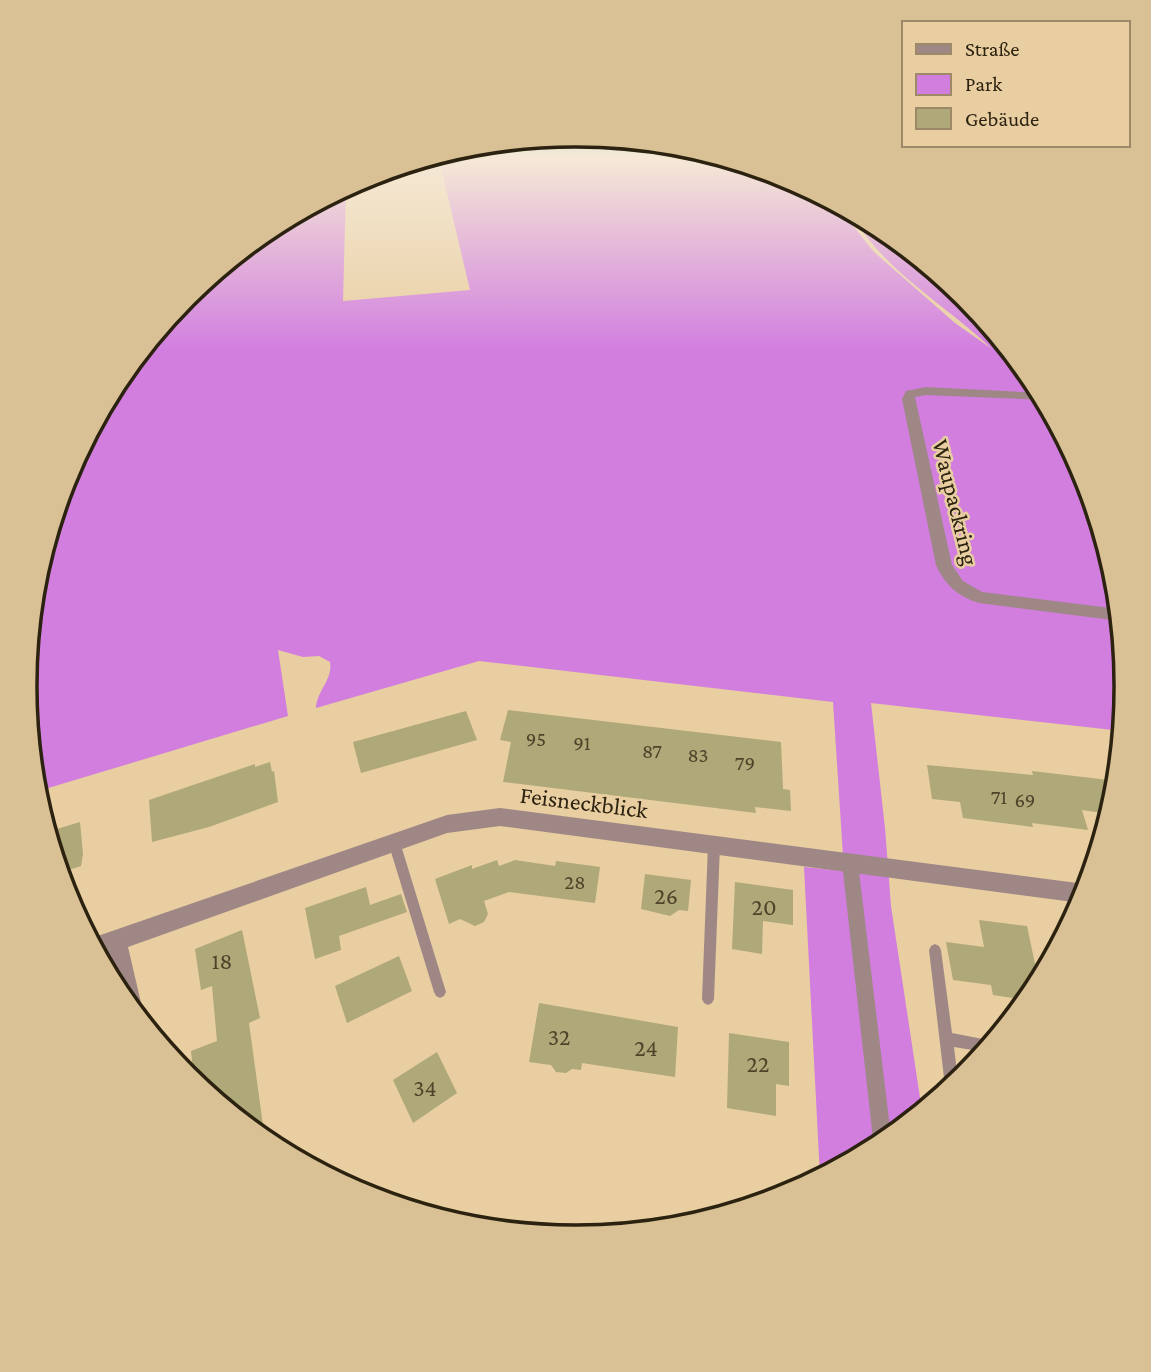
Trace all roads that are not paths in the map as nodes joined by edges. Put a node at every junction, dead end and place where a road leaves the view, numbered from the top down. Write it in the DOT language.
graph roads {
  1 [pos="1029,396"];
  2 [pos="1110,614"];
  3 [pos="394,842"];
  4 [pos="714,845"];
  5 [pos="850,863"];
  6 [pos="1073,892"];
  7 [pos="116,940"];
  8 [pos="103,945"];
  9 [pos="935,950"];
  10 [pos="124,979"];
  11 [pos="440,992"];
  12 [pos="708,999"];
  13 [pos="946,1039"];
  14 [pos="978,1044"];
  15 [pos="950,1072"];
  16 [pos="880,1130"];
  1 -- 2 [label="street, Waupackring"];
  3 -- 4 [label="street, Feisneckblick"];
  3 -- 7 [label="street, Feisneckblick"];
  3 -- 11 [label="lane"];
  4 -- 5 [label="street, Feisneckblick"];
  4 -- 12 [label="lane"];
  5 -- 6 [label="street, Feisneckblick"];
  5 -- 16 [label="street"];
  7 -- 8 [label="street, Feisneckblick"];
  7 -- 10 [label="street"];
  9 -- 13 [label="lane"];
  13 -- 14 [label="lane"];
  13 -- 15 [label="lane"];
}
